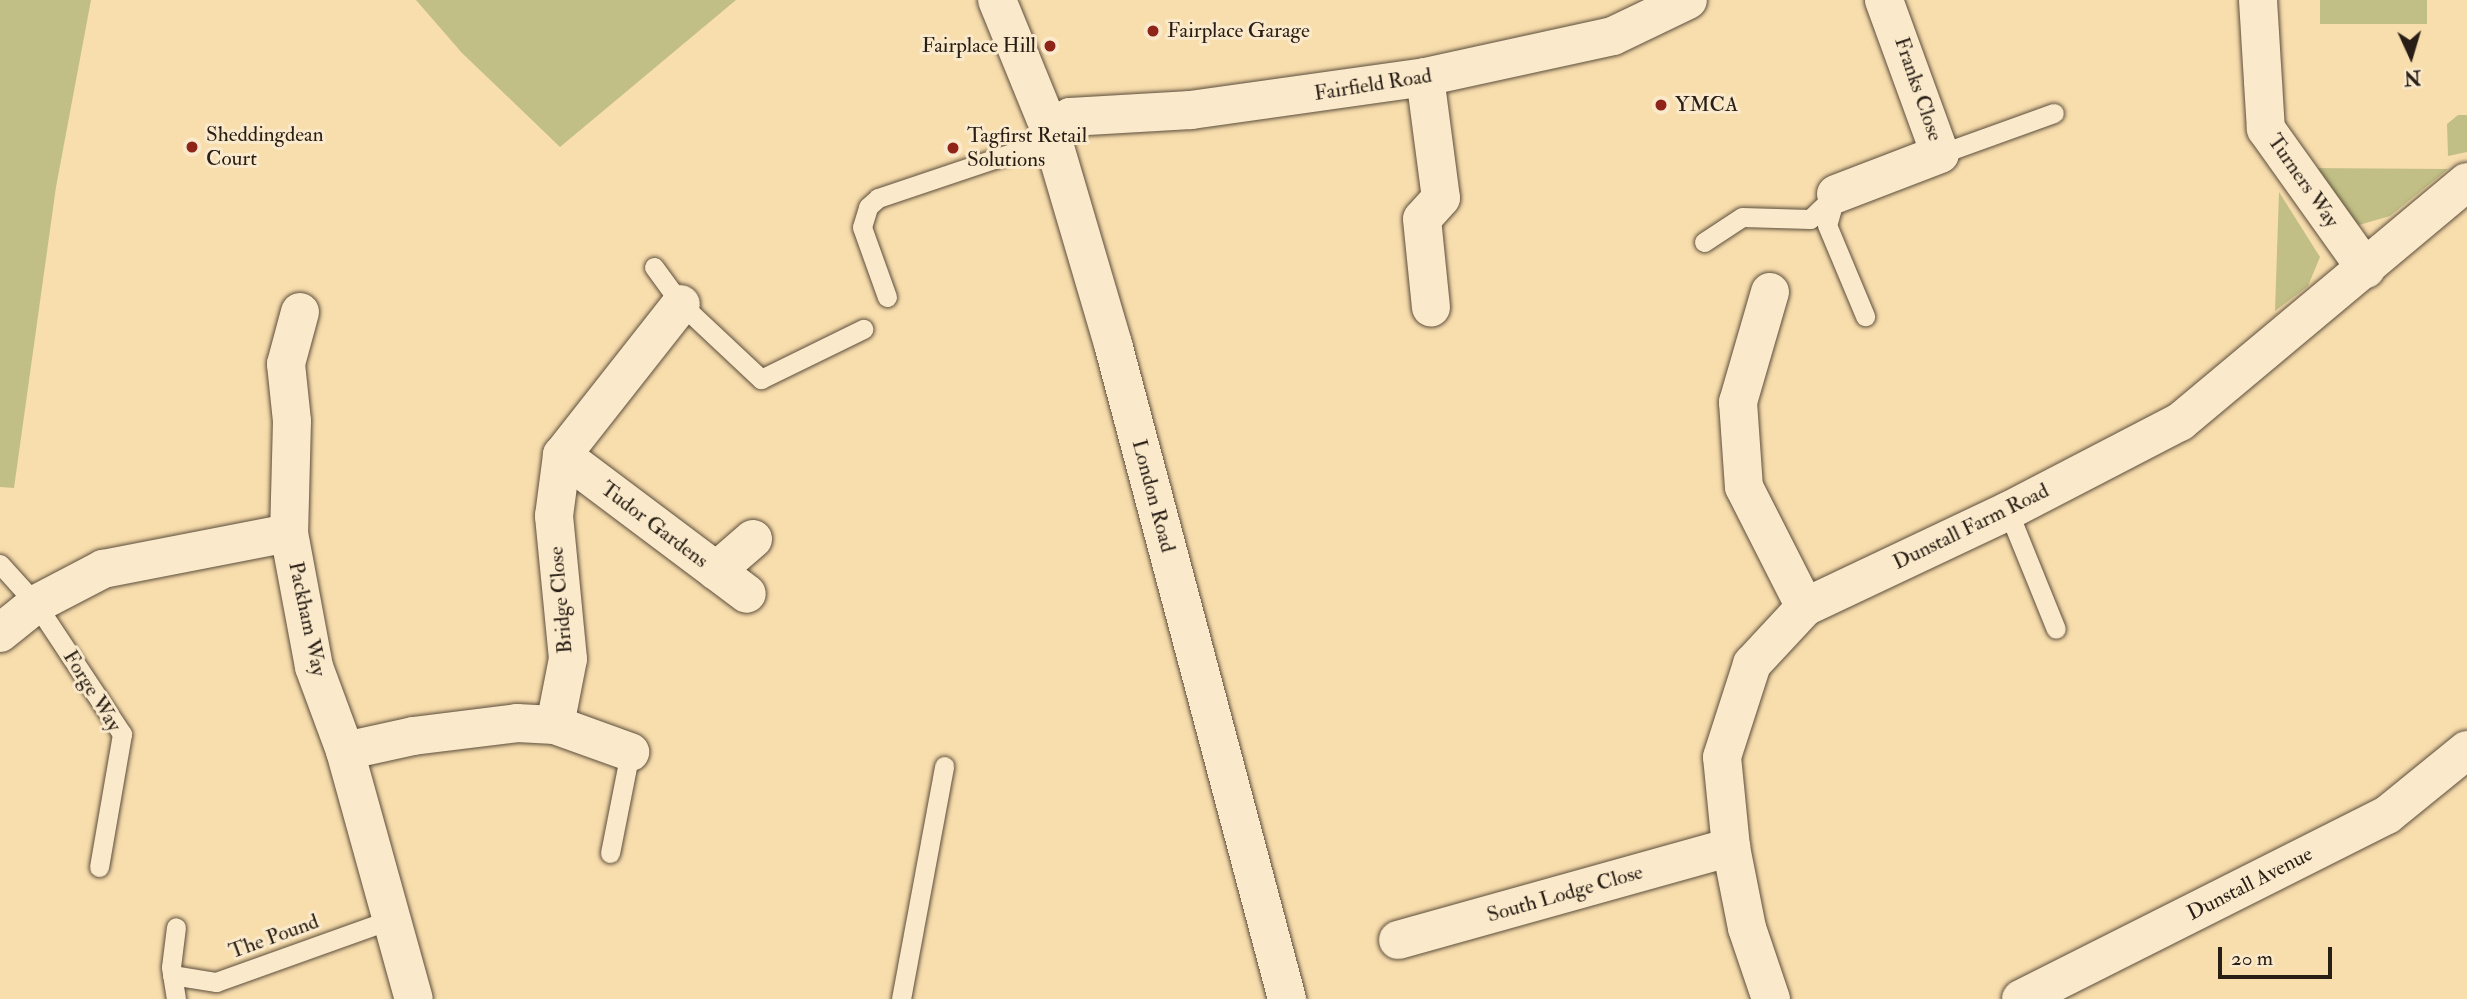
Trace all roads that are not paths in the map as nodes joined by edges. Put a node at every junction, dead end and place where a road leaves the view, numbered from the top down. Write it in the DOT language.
graph roads {
  1 [pos="997,0"];
  2 [pos="1688,0"];
  3 [pos="1884,0"];
  4 [pos="2258,0"];
  5 [pos="1425,77"];
  6 [pos="2054,113"];
  7 [pos="1051,134"];
  8 [pos="1940,154"];
  9 [pos="2467,181"];
  10 [pos="1836,194"];
  11 [pos="1704,242"];
  12 [pos="654,267"];
  13 [pos="2366,270"];
  14 [pos="1770,292"];
  15 [pos="887,297"];
  16 [pos="681,304"];
  17 [pos="1432,308"];
  18 [pos="300,312"];
  19 [pos="1865,316"];
  20 [pos="863,329"];
  21 [pos="562,455"];
  22 [pos="2008,511"];
  23 [pos="289,533"];
  24 [pos="752,539"];
  25 [pos="0,564"];
  26 [pos="716,572"];
  27 [pos="747,594"];
  28 [pos="36,604"];
  29 [pos="1804,607"];
  30 [pos="2056,629"];
  31 [pos="0,633"];
  32 [pos="555,725"];
  33 [pos="2467,750"];
  34 [pos="345,751"];
  35 [pos="630,752"];
  36 [pos="944,766"];
  37 [pos="1731,847"];
  38 [pos="610,853"];
  39 [pos="99,867"];
  40 [pos="389,919"];
  41 [pos="176,927"];
  42 [pos="1398,940"];
  43 [pos="172,975"];
  44 [pos="176,999"];
  45 [pos="414,999"];
  46 [pos="901,999"];
  47 [pos="1287,999"];
  48 [pos="1771,999"];
  49 [pos="2021,999"];
  1 -- 7 [label="street, London Road"];
  2 -- 5 [label="street, Fairfield Road"];
  3 -- 8 [label="street, Franks Close"];
  4 -- 13 [label="street, Turners Way"];
  5 -- 7 [label="street, Fairfield Road"];
  5 -- 17 [label="street"];
  6 -- 8 [label="lane"];
  7 -- 15 [label="lane"];
  7 -- 47 [label="street, London Road"];
  8 -- 10 [label="street, Franks Close"];
  9 -- 13 [label="street, Dunstall Farm Road"];
  10 -- 11 [label="lane"];
  10 -- 19 [label="lane"];
  12 -- 16 [label="lane"];
  13 -- 22 [label="street, Dunstall Farm Road"];
  14 -- 29 [label="street"];
  16 -- 20 [label="lane"];
  16 -- 21 [label="street"];
  18 -- 23 [label="street, Packham Way"];
  21 -- 26 [label="street, Tudor Gardens"];
  21 -- 32 [label="street, Bridge Close"];
  22 -- 29 [label="street, Dunstall Farm Road"];
  22 -- 30 [label="lane"];
  23 -- 28 [label="street"];
  23 -- 34 [label="street, Packham Way"];
  24 -- 26 [label="street"];
  25 -- 28 [label="lane, Forge Way"];
  26 -- 27 [label="street, Tudor Gardens"];
  28 -- 31 [label="street"];
  28 -- 39 [label="lane, Forge Way"];
  29 -- 37 [label="street, Dunstall Farm Road"];
  32 -- 34 [label="street"];
  32 -- 35 [label="street"];
  33 -- 49 [label="street, Dunstall Avenue"];
  34 -- 40 [label="street, Packham Way"];
  35 -- 38 [label="lane"];
  36 -- 46 [label="lane"];
  37 -- 42 [label="street, South Lodge Close"];
  37 -- 48 [label="street, Dunstall Farm Road"];
  40 -- 43 [label="lane, The Pound"];
  40 -- 45 [label="street, Packham Way"];
  41 -- 43 [label="lane"];
  43 -- 44 [label="lane"];
}
